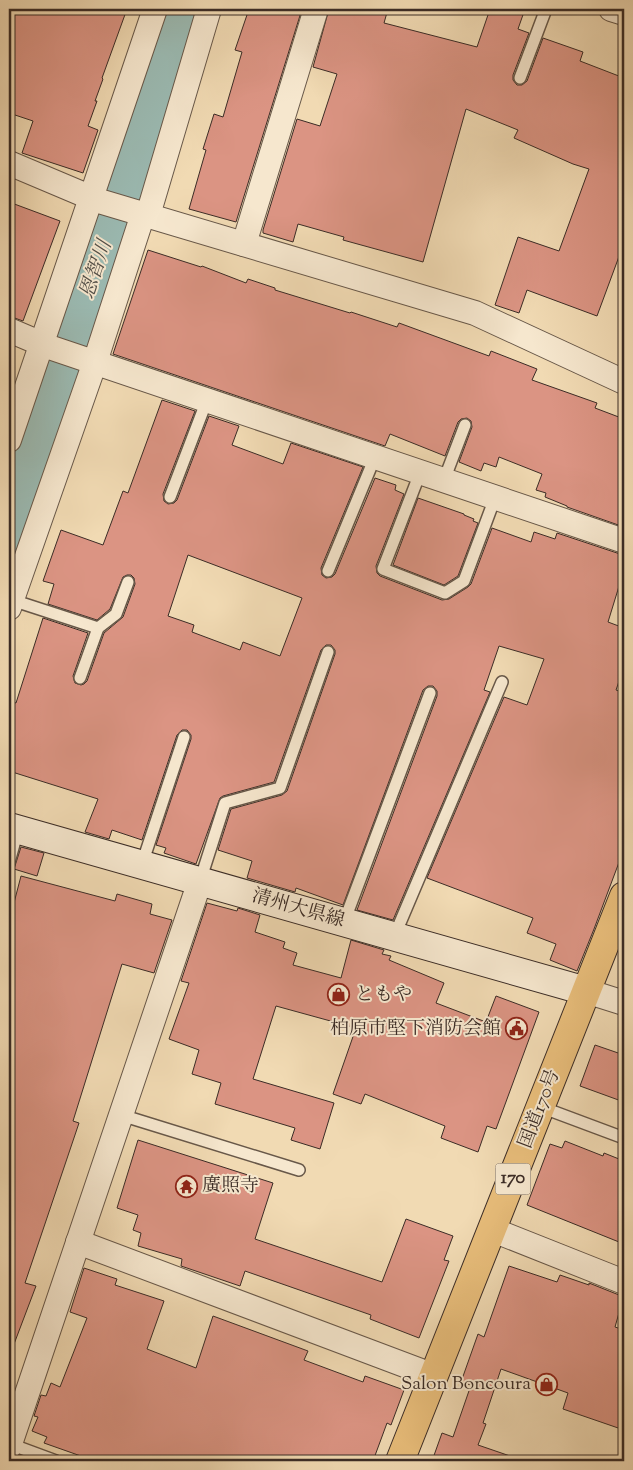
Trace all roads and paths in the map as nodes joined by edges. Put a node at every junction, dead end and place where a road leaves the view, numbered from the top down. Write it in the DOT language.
graph roads {
  1 [pos="155,9"];
  2 [pos="209,9"];
  3 [pos="316,9"];
  4 [pos="546,9"];
  5 [pos="611,9"];
  6 [pos="624,14"];
  7 [pos="520,78"];
  8 [pos="9,163"];
  9 [pos="95,199"];
  10 [pos="143,214"];
  11 [pos="244,244"];
  12 [pos="9,330"];
  13 [pos="45,346"];
  14 [pos="91,361"];
  15 [pos="624,382"];
  16 [pos="207,400"];
  17 [pos="465,425"];
  18 [pos="9,440"];
  19 [pos="375,457"];
  20 [pos="420,473"];
  21 [pos="444,480"];
  22 [pos="170,497"];
  23 [pos="495,498"];
  24 [pos="624,541"];
  25 [pos="328,571"];
  26 [pos="128,582"];
  27 [pos="10,604"];
  28 [pos="98,628"];
  29 [pos="328,652"];
  30 [pos="80,678"];
  31 [pos="502,682"];
  32 [pos="430,692"];
  33 [pos="184,737"];
  34 [pos="14,828"];
  35 [pos="9,862"];
  36 [pos="142,864"];
  37 [pos="200,881"];
  38 [pos="624,896"];
  39 [pos="344,922"];
  40 [pos="394,937"];
  41 [pos="586,991"];
  42 [pos="624,1003"];
  43 [pos="541,1106"];
  44 [pos="121,1115"];
  45 [pos="624,1138"];
  46 [pos="299,1170"];
  47 [pos="493,1230"];
  48 [pos="78,1242"];
  49 [pos="624,1282"];
  50 [pos="434,1376"];
  51 [pos="9,1446"];
  52 [pos="56,1461"];
  53 [pos="400,1461"];
  1 -- 9 [label="street"];
  2 -- 10 [label="street"];
  3 -- 11 [label="street"];
  4 -- 7 [label="lane"];
  5 -- 6 [label="street"];
  8 -- 9 [label="street"];
  9 -- 10 [label="street"];
  9 -- 13 [label="street"];
  10 -- 11 [label="street"];
  10 -- 14 [label="street"];
  11 -- 15 [label="street"];
  12 -- 13 [label="street"];
  13 -- 14 [label="street"];
  13 -- 18 [label="street"];
  14 -- 16 [label="street"];
  14 -- 27 [label="street"];
  16 -- 19 [label="street"];
  16 -- 22 [label="lane"];
  17 -- 21 [label="lane"];
  19 -- 20 [label="street"];
  19 -- 25 [label="lane"];
  20 -- 21 [label="street"];
  20 -- 23 [label="lane"];
  21 -- 23 [label="street"];
  23 -- 24 [label="street"];
  26 -- 28 [label="lane"];
  27 -- 28 [label="lane"];
  28 -- 30 [label="lane"];
  29 -- 37 [label="lane"];
  31 -- 40 [label="lane"];
  32 -- 39 [label="lane"];
  33 -- 36 [label="lane"];
  34 -- 35 [label="lane"];
  34 -- 36 [label="main road, 清州大県線"];
  36 -- 37 [label="main road, 清州大県線"];
  37 -- 39 [label="main road, 清州大県線"];
  37 -- 44 [label="street"];
  38 -- 41 [label="highway, 国道170号 / 170"];
  39 -- 40 [label="main road, 清州大県線"];
  40 -- 41 [label="main road, 清州大県線"];
  41 -- 42 [label="street"];
  41 -- 43 [label="highway, 国道170号 / 170"];
  43 -- 45 [label="lane"];
  43 -- 47 [label="highway, 国道170号 / 170"];
  44 -- 46 [label="lane"];
  44 -- 48 [label="street"];
  47 -- 49 [label="street"];
  47 -- 50 [label="highway, 国道170号 / 170"];
  48 -- 50 [label="street"];
  48 -- 51 [label="street"];
  50 -- 53 [label="highway, 国道170号 / 170"];
  51 -- 52 [label="lane"];
}
